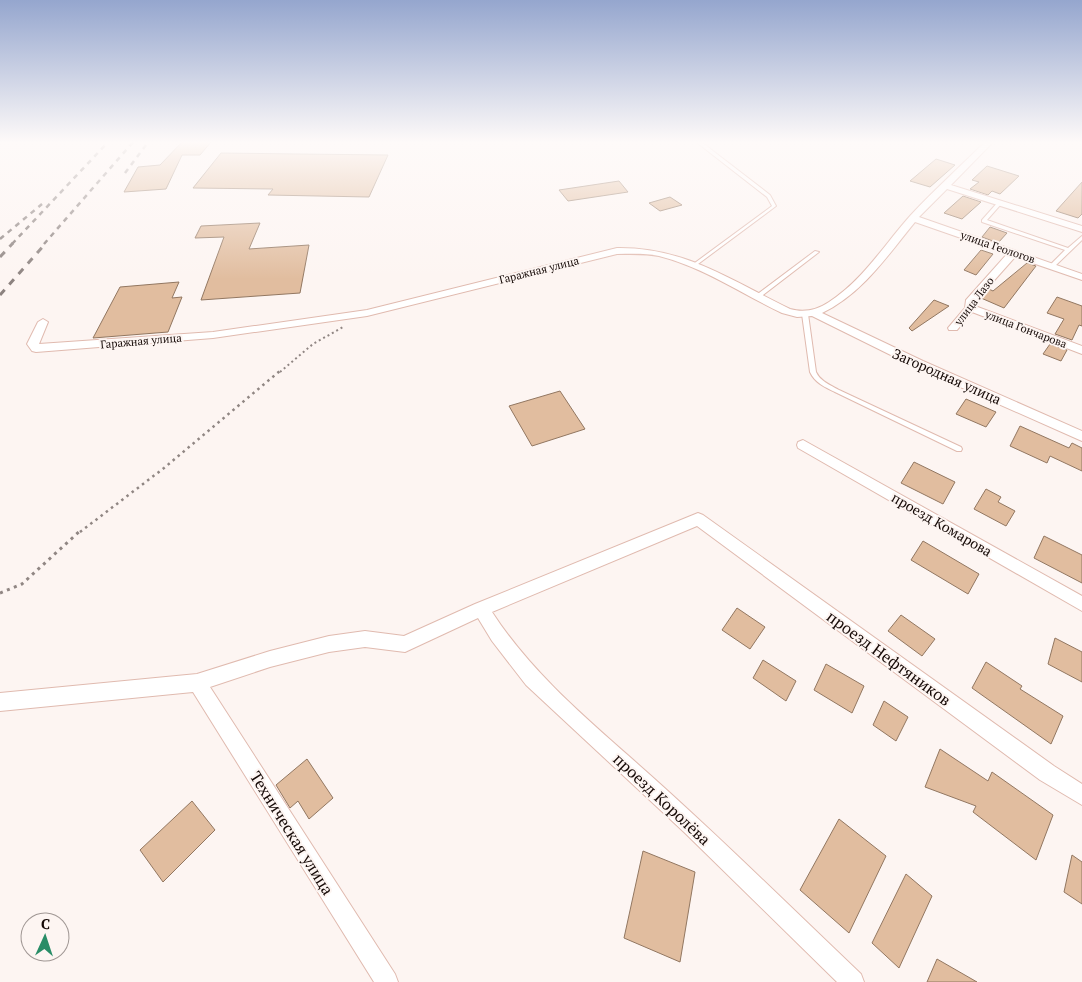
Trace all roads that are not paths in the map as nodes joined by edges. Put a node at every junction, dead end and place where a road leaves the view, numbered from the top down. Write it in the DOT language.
graph roads {
  1 [pos="757,187"];
  2 [pos="944,187"];
  3 [pos="948,187"];
  4 [pos="1000,203"];
  5 [pos="913,218"];
  6 [pos="1082,229"];
  7 [pos="1082,237"];
  8 [pos="1069,250"];
  9 [pos="817,252"];
  10 [pos="1014,252"];
  11 [pos="694,266"];
  12 [pos="1052,266"];
  13 [pos="1082,277"];
  14 [pos="757,297"];
  15 [pos="970,308"];
  16 [pos="810,314"];
  17 [pos="43,322"];
  18 [pos="953,328"];
  19 [pos="1082,350"];
  20 [pos="1082,436"];
  21 [pos="802,445"];
  22 [pos="959,449"];
  23 [pos="1082,604"];
  24 [pos="481,609"];
  25 [pos="197,683"];
  26 [pos="0,702"];
  27 [pos="1082,795"];
  28 [pos="387,982"];
  29 [pos="853,982"];
  1 -- 11 [label="lane"];
  2 -- 5 [label="street"];
  3 -- 4 [label="street"];
  4 -- 6 [label="street"];
  4 -- 8 [label="lane"];
  5 -- 10 [label="street, улица Геологов"];
  5 -- 16 [label="street"];
  7 -- 8 [label="lane"];
  8 -- 12 [label="lane"];
  9 -- 14 [label="lane"];
  10 -- 12 [label="street, улица Геологов"];
  10 -- 15 [label="street, улица Лазо"];
  11 -- 14 [label="street, Гаражная улица"];
  11 -- 17 [label="street, Гаражная улица"];
  12 -- 13 [label="street, улица Геологов"];
  14 -- 16 [label="street, Гаражная улица"];
  15 -- 18 [label="street, улица Лазо"];
  15 -- 19 [label="street, улица Гончарова"];
  16 -- 20 [label="street, Загородная улица"];
  16 -- 22 [label="lane"];
  21 -- 23 [label="street, проезд Комарова"];
  24 -- 25 [label="street"];
  24 -- 27 [label="street, проезд Нефтяников"];
  24 -- 29 [label="street, проезд Королёва"];
  25 -- 26 [label="street"];
  25 -- 28 [label="street, Техническая улица"];
}
